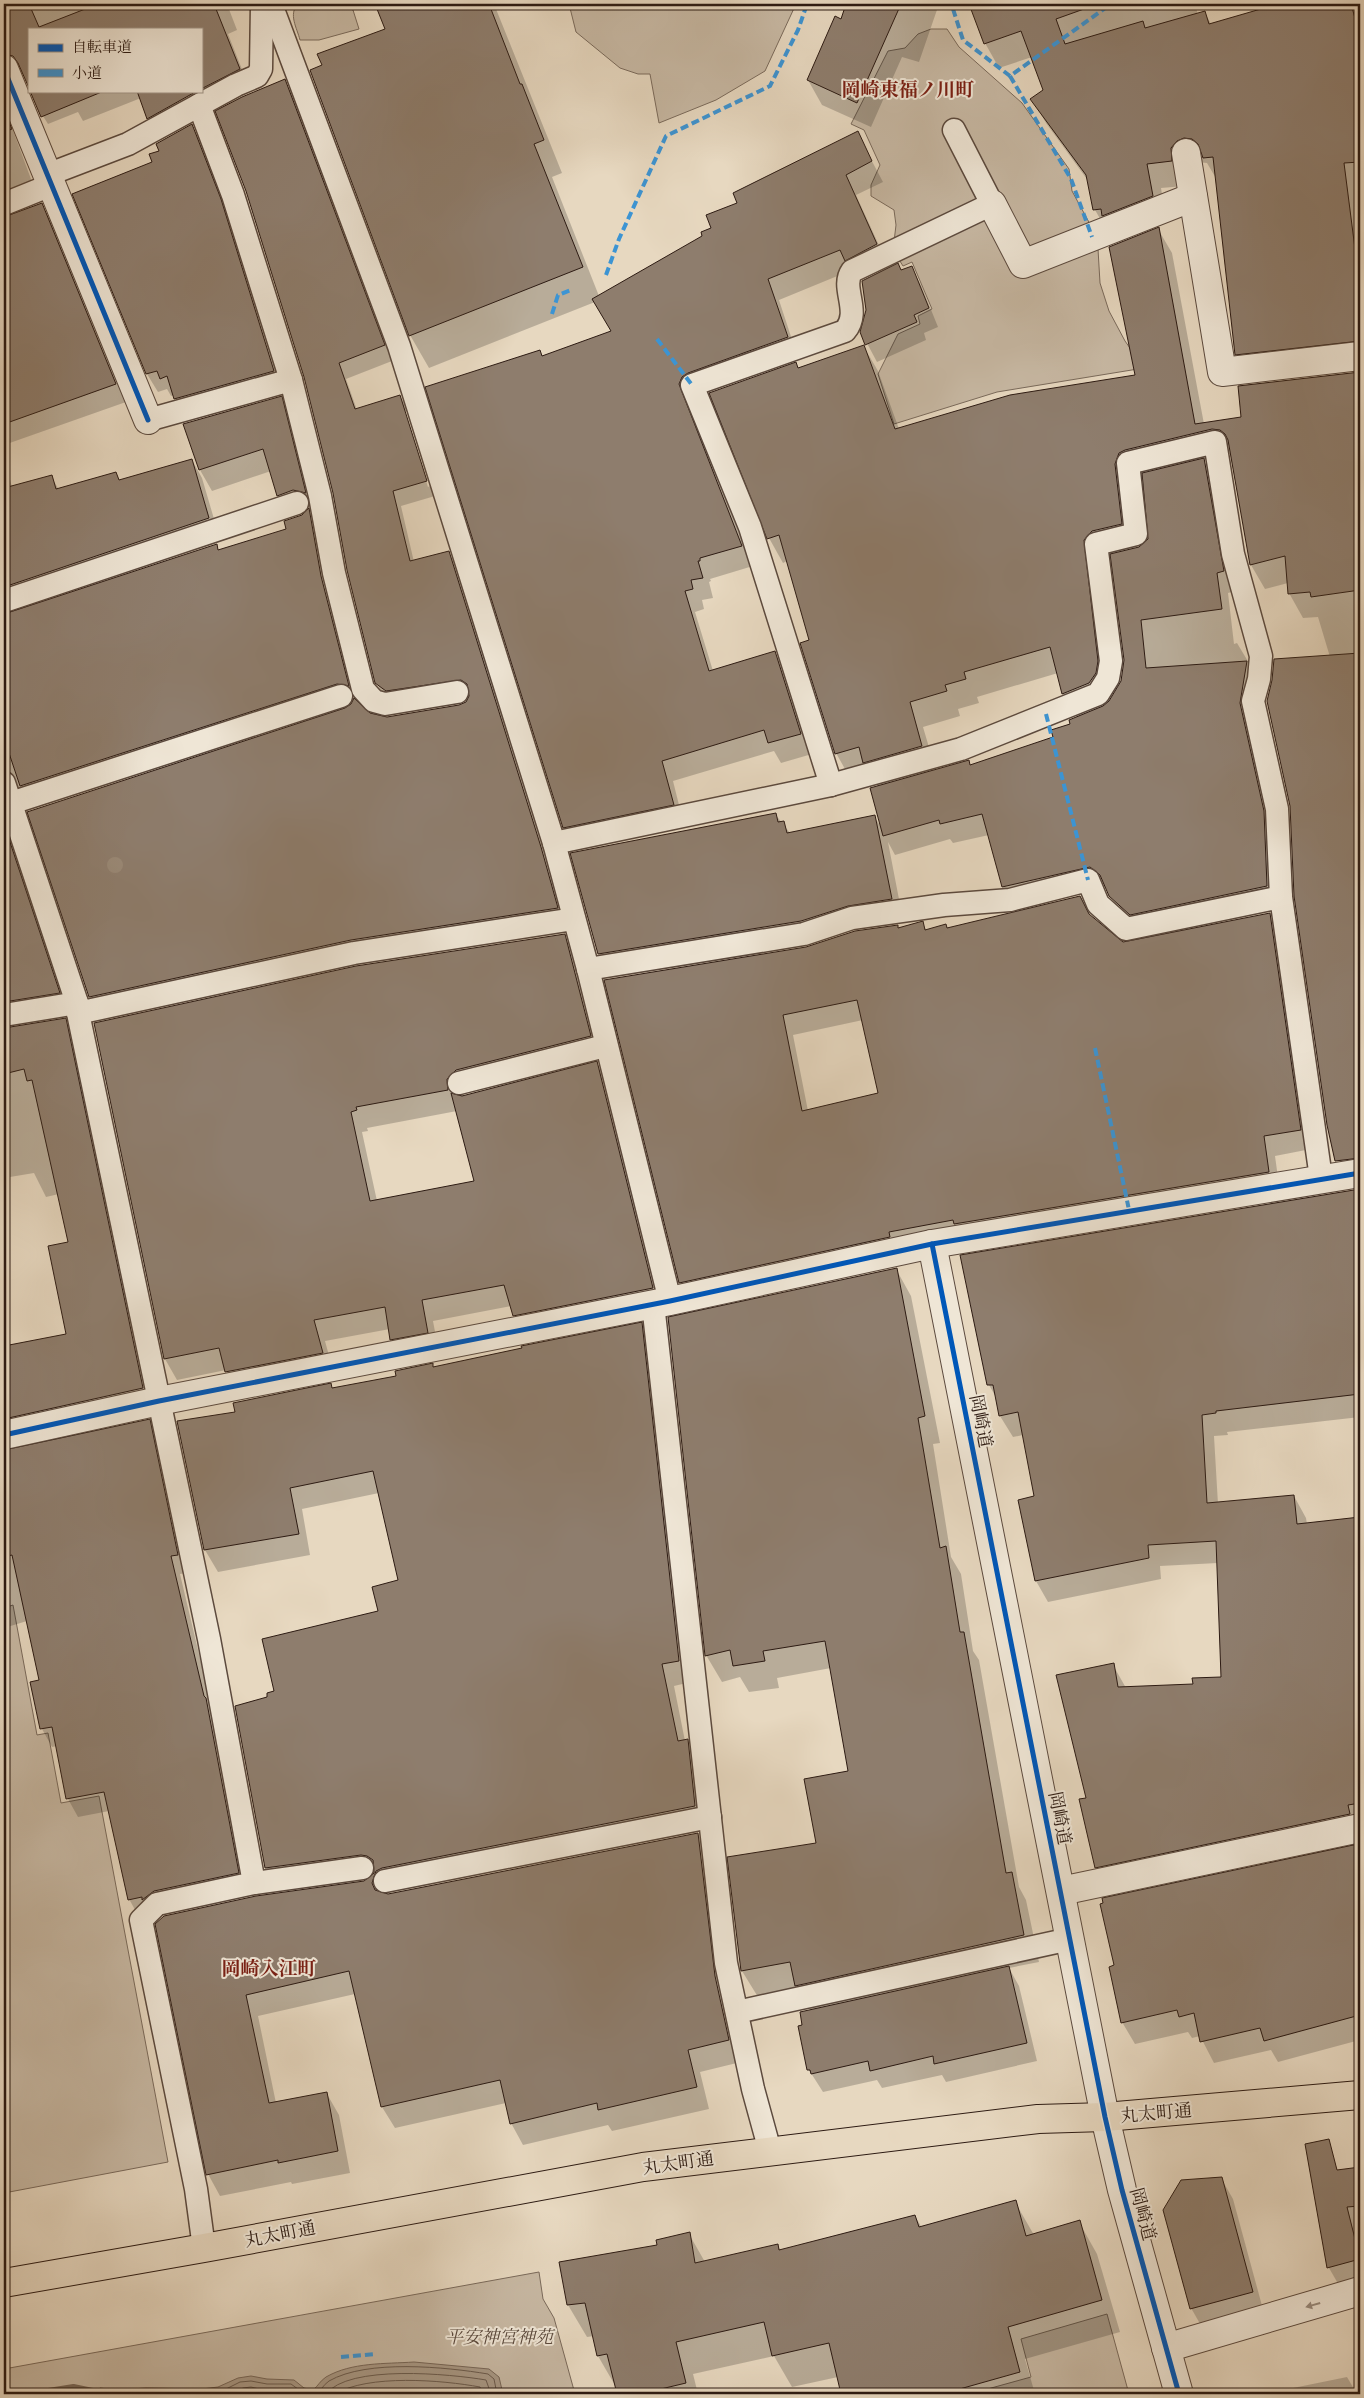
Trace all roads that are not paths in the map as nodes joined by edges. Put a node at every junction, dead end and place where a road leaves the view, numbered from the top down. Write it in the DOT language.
graph roads {
  1 [pos="262,4"];
  2 [pos="271,4"];
  3 [pos="4,69"];
  4 [pos="199,105"];
  5 [pos="954,130"];
  6 [pos="1186,153"];
  7 [pos="49,180"];
  8 [pos="1193,197"];
  9 [pos="4,204"];
  10 [pos="992,204"];
  11 [pos="1360,356"];
  12 [pos="291,380"];
  13 [pos="148,420"];
  14 [pos="297,503"];
  15 [pos="4,601"];
  16 [pos="457,692"];
  17 [pos="341,696"];
  18 [pos="831,786"];
  19 [pos="7,793"];
  20 [pos="554,843"];
  21 [pos="1281,897"];
  22 [pos="574,918"];
  23 [pos="588,969"];
  24 [pos="78,1008"];
  25 [pos="4,1015"];
  26 [pos="606,1046"];
  27 [pos="459,1083"];
  28 [pos="1360,1172"];
  29 [pos="1321,1178"];
  30 [pos="932,1244"];
  31 [pos="661,1302"];
  32 [pos="159,1401"];
  33 [pos="4,1435"];
  34 [pos="710,1817"];
  35 [pos="1360,1828"];
  36 [pos="362,1868"];
  37 [pos="385,1881"];
  38 [pos="254,1883"];
  39 [pos="1061,1891"];
  40 [pos="1070,1939"];
  41 [pos="737,2012"];
  42 [pos="1360,2095"];
  43 [pos="1105,2118"];
  44 [pos="770,2151"];
  45 [pos="204,2248"];
  46 [pos="4,2283"];
  47 [pos="1360,2291"];
  48 [pos="1166,2348"];
  49 [pos="1179,2394"];
  1 -- 4 [label="lane"];
  2 -- 20 [label="lane"];
  3 -- 7 [label="street"];
  4 -- 7 [label="lane"];
  4 -- 12 [label="lane"];
  5 -- 10 [label="lane"];
  6 -- 8 [label="street"];
  7 -- 9 [label="lane"];
  7 -- 13 [label="street"];
  8 -- 10 [label="street"];
  8 -- 11 [label="street"];
  10 -- 18 [label="lane"];
  12 -- 13 [label="lane"];
  12 -- 16 [label="lane"];
  14 -- 15 [label="lane"];
  17 -- 19 [label="lane"];
  18 -- 20 [label="lane"];
  18 -- 21 [label="lane"];
  19 -- 24 [label="lane"];
  20 -- 22 [label="lane"];
  21 -- 23 [label="lane"];
  21 -- 29 [label="lane"];
  22 -- 23 [label="lane"];
  22 -- 24 [label="lane"];
  23 -- 26 [label="lane"];
  24 -- 25 [label="lane"];
  24 -- 32 [label="lane"];
  26 -- 27 [label="lane"];
  26 -- 31 [label="lane"];
  28 -- 29 [label="street"];
  29 -- 30 [label="street"];
  30 -- 31 [label="street"];
  30 -- 39 [label="street, 岡崎道"];
  31 -- 32 [label="street"];
  31 -- 34 [label="lane"];
  32 -- 33 [label="street"];
  32 -- 38 [label="lane"];
  34 -- 37 [label="lane"];
  34 -- 41 [label="lane"];
  35 -- 39 [label="street"];
  36 -- 38 [label="lane"];
  38 -- 45 [label="lane"];
  39 -- 40 [label="street, 岡崎道"];
  40 -- 41 [label="lane"];
  40 -- 43 [label="street, 岡崎道"];
  41 -- 44 [label="lane"];
  42 -- 43 [label="main road, 丸太町通"];
  43 -- 44 [label="main road, 丸太町通"];
  43 -- 48 [label="street, 岡崎道"];
  44 -- 45 [label="main road, 丸太町通"];
  45 -- 46 [label="main road, 丸太町通"];
  47 -- 48 [label="street, one-way"];
  48 -- 49 [label="street, 岡崎道"];
}
